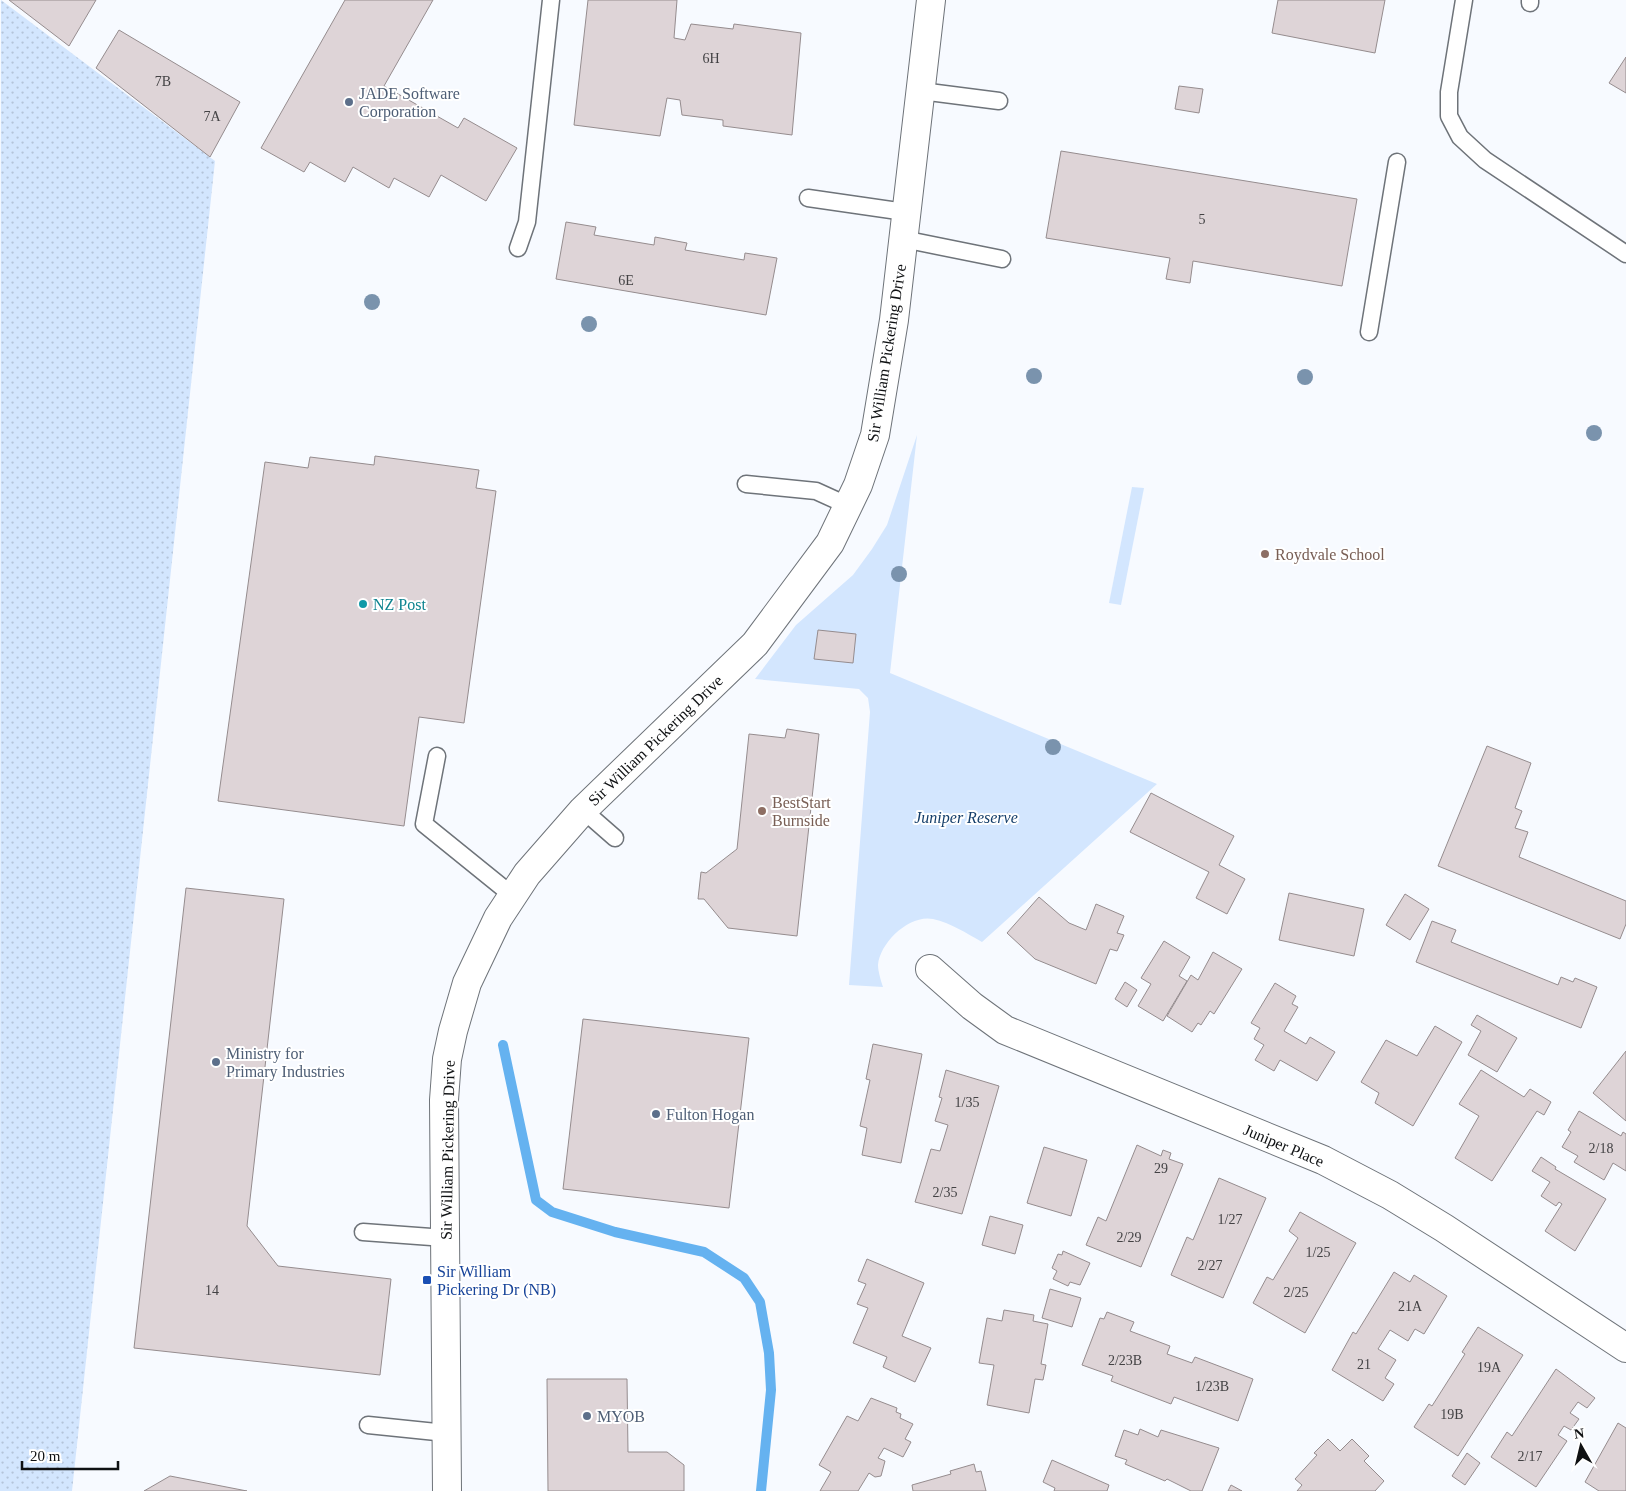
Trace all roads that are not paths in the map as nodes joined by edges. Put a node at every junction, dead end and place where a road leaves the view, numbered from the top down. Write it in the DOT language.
graph roads {
  1 [pos="551,0"];
  2 [pos="931,0"];
  3 [pos="1464,0"];
  4 [pos="921,91"];
  5 [pos="999,101"];
  6 [pos="1397,162"];
  7 [pos="808,198"];
  8 [pos="905,212"];
  9 [pos="903,239"];
  10 [pos="518,248"];
  11 [pos="1626,254"];
  12 [pos="1002,259"];
  13 [pos="1369,332"];
  14 [pos="746,484"];
  15 [pos="849,506"];
  16 [pos="437,756"];
  17 [pos="583,810"];
  18 [pos="615,838"];
  19 [pos="513,896"];
  20 [pos="930,968"];
  21 [pos="363,1232"];
  22 [pos="445,1238"];
  23 [pos="1626,1348"];
  24 [pos="368,1425"];
  25 [pos="446,1433"];
  26 [pos="447,1491"];
  1 -- 10 [label="lane"];
  2 -- 4 [label="street, Sir William Pickering Drive"];
  3 -- 11 [label="lane"];
  4 -- 5 [label="lane"];
  4 -- 8 [label="street, Sir William Pickering Drive"];
  6 -- 13 [label="lane"];
  7 -- 8 [label="lane"];
  8 -- 9 [label="street, Sir William Pickering Drive"];
  9 -- 12 [label="lane"];
  9 -- 15 [label="street, Sir William Pickering Drive"];
  14 -- 15 [label="lane"];
  15 -- 17 [label="street, Sir William Pickering Drive"];
  16 -- 19 [label="lane"];
  17 -- 18 [label="lane"];
  17 -- 19 [label="street, Sir William Pickering Drive"];
  19 -- 22 [label="street, Sir William Pickering Drive"];
  20 -- 23 [label="street, Juniper Place"];
  21 -- 22 [label="lane"];
  22 -- 25 [label="street, Sir William Pickering Drive"];
  24 -- 25 [label="lane"];
  25 -- 26 [label="street, Sir William Pickering Drive"];
}
